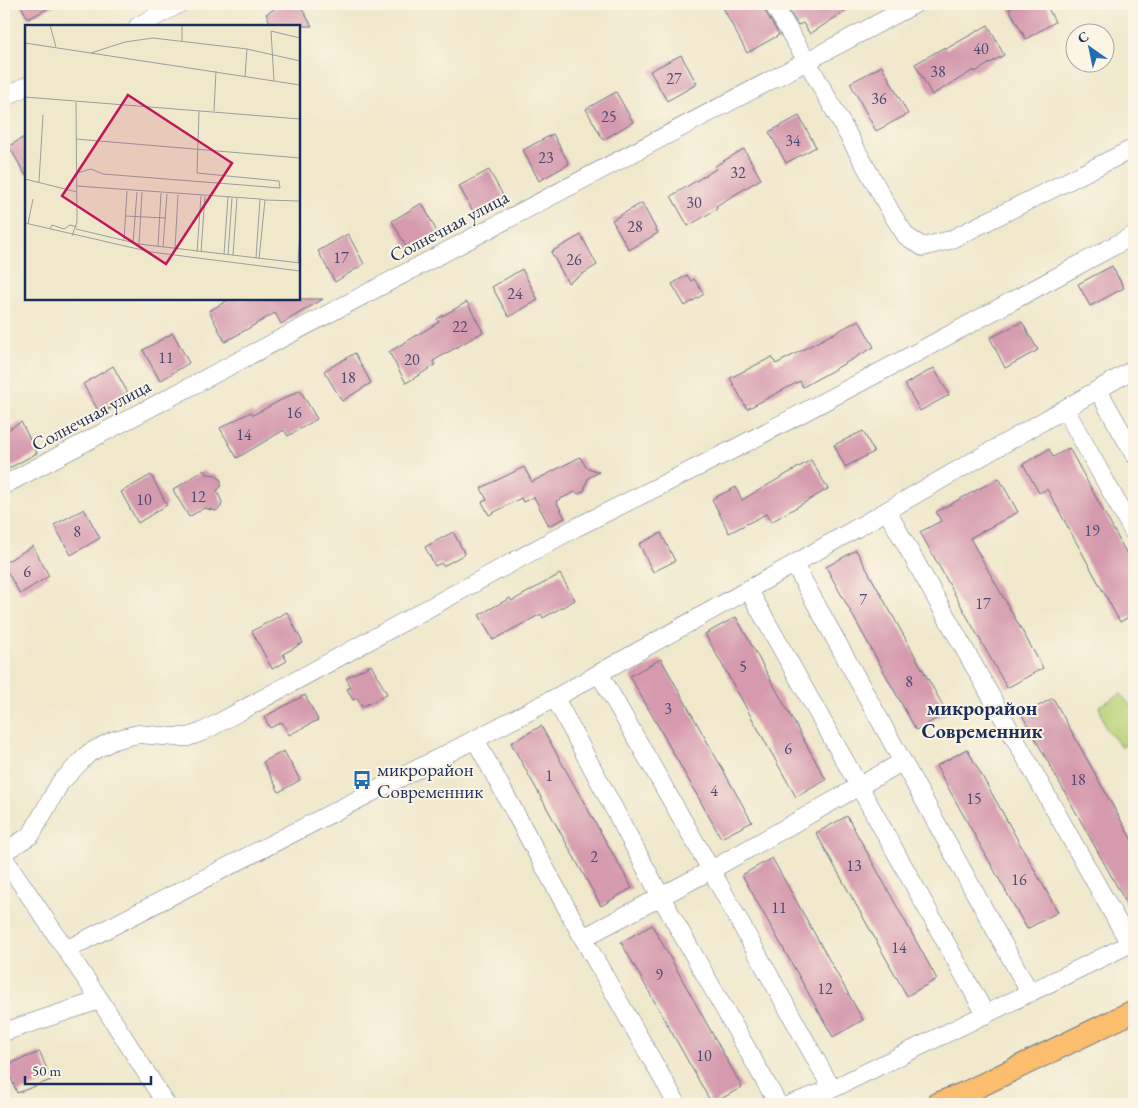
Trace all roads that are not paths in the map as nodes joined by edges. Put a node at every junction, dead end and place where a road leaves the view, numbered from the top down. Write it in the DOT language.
graph roads {
  1 [pos="179,4"];
  2 [pos="773,4"];
  3 [pos="915,4"];
  4 [pos="140,25"];
  5 [pos="807,61"];
  6 [pos="25,87"];
  7 [pos="4,98"];
  8 [pos="1134,148"];
  9 [pos="1134,235"];
  10 [pos="1134,369"];
  11 [pos="1098,390"];
  12 [pos="1065,409"];
  13 [pos="1134,454"];
  14 [pos="4,485"];
  15 [pos="887,511"];
  16 [pos="1134,533"];
  17 [pos="794,564"];
  18 [pos="748,589"];
  19 [pos="599,673"];
  20 [pos="554,698"];
  21 [pos="475,739"];
  22 [pos="902,762"];
  23 [pos="859,786"];
  24 [pos="4,852"];
  25 [pos="4,858"];
  26 [pos="711,870"];
  27 [pos="661,897"];
  28 [pos="583,938"];
  29 [pos="1132,943"];
  30 [pos="66,950"];
  31 [pos="1030,993"];
  32 [pos="100,1000"];
  33 [pos="1134,1011"];
  34 [pos="986,1015"];
  35 [pos="4,1032"];
  36 [pos="832,1089"];
  37 [pos="166,1104"];
  38 [pos="677,1104"];
  39 [pos="778,1104"];
  40 [pos="791,1104"];
  41 [pos="937,1104"];
  1 -- 4 [label="street"];
  2 -- 5 [label="street"];
  3 -- 5 [label="street, Солнечная улица"];
  5 -- 8 [label="street"];
  5 -- 14 [label="street, Солнечная улица"];
  6 -- 7 [label="street"];
  9 -- 24 [label="street"];
  10 -- 11 [label="street"];
  11 -- 12 [label="street"];
  11 -- 13 [label="street"];
  12 -- 15 [label="street"];
  12 -- 16 [label="street"];
  15 -- 17 [label="street"];
  15 -- 29 [label="street"];
  17 -- 18 [label="street"];
  17 -- 22 [label="street"];
  18 -- 19 [label="street"];
  18 -- 23 [label="street"];
  19 -- 20 [label="street"];
  19 -- 26 [label="street"];
  20 -- 21 [label="street"];
  20 -- 27 [label="street"];
  21 -- 28 [label="street"];
  21 -- 30 [label="street"];
  22 -- 23 [label="street"];
  22 -- 31 [label="street"];
  23 -- 26 [label="street"];
  23 -- 34 [label="street"];
  25 -- 30 [label="street"];
  26 -- 27 [label="street"];
  26 -- 36 [label="street"];
  27 -- 28 [label="street"];
  27 -- 39 [label="street"];
  28 -- 38 [label="street"];
  29 -- 31 [label="street"];
  30 -- 32 [label="street"];
  31 -- 34 [label="street"];
  32 -- 35 [label="street"];
  32 -- 37 [label="street"];
  33 -- 41 [label="main road"];
  34 -- 36 [label="street"];
  36 -- 40 [label="street"];
}
